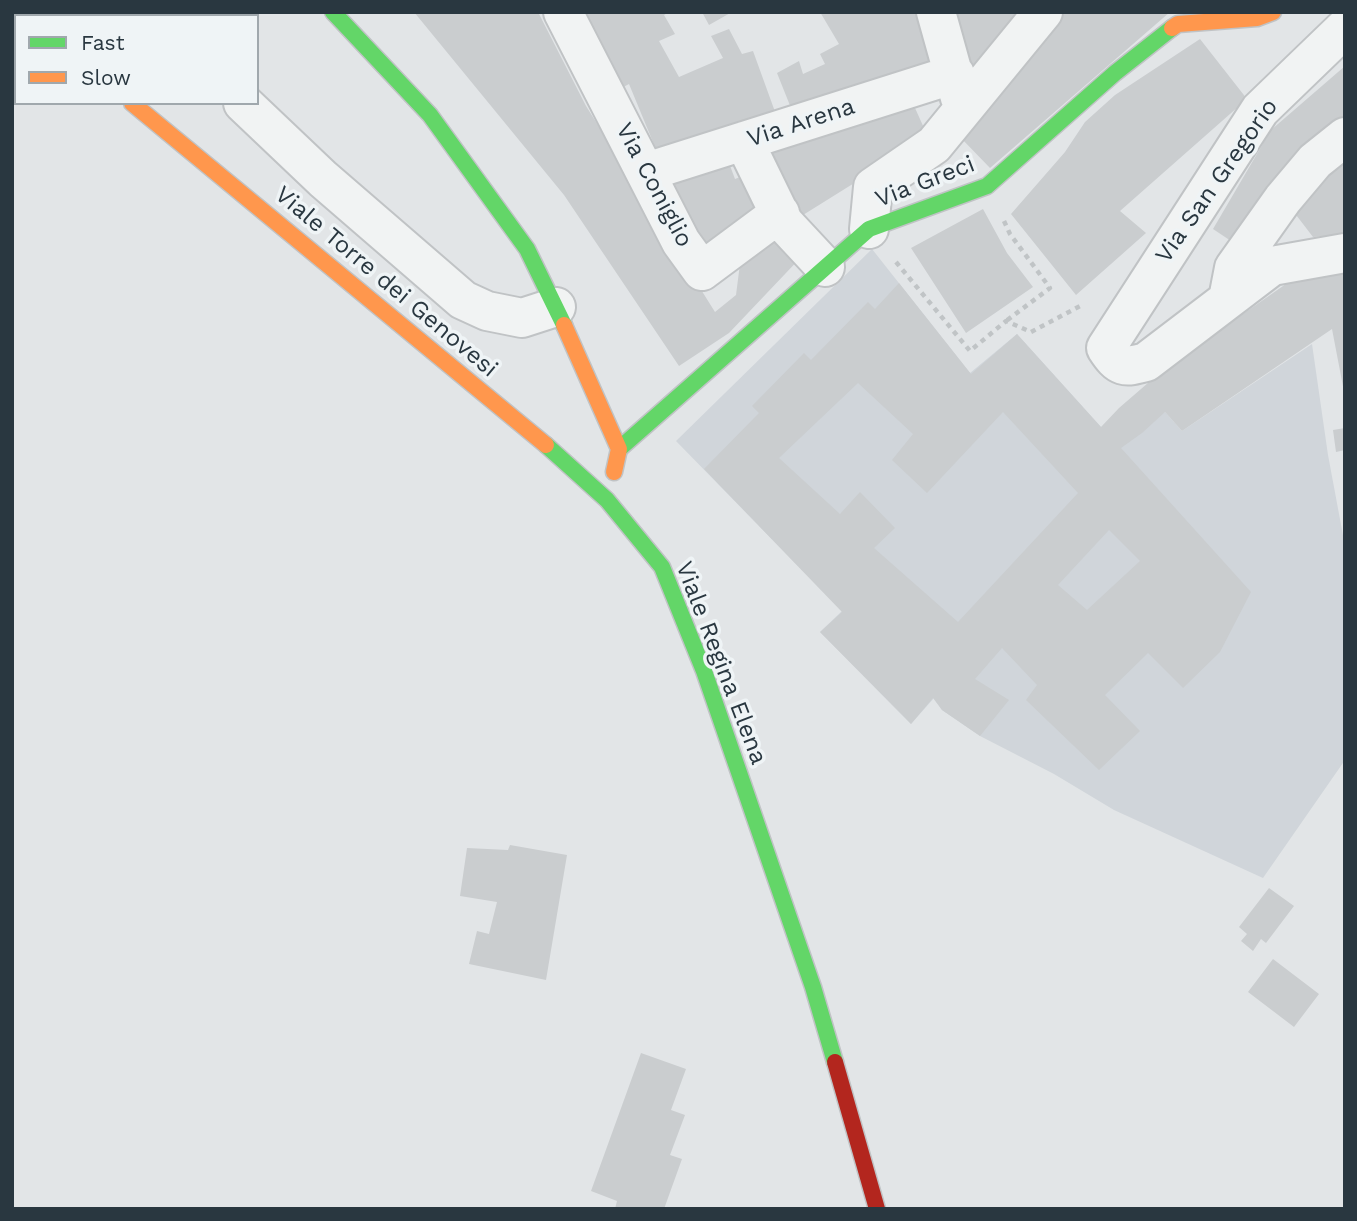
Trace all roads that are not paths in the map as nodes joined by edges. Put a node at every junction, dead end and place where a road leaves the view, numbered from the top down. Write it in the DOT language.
graph roads {
  1 [pos="333,12"];
  2 [pos="564,12"];
  3 [pos="936,12"];
  4 [pos="1043,12"];
  5 [pos="1273,12"];
  6 [pos="1345,28"];
  7 [pos="959,91"];
  8 [pos="134,105"];
  9 [pos="245,105"];
  10 [pos="1345,137"];
  11 [pos="744,142"];
  12 [pos="646,172"];
  13 [pos="780,213"];
  14 [pos="869,229"];
  15 [pos="1345,253"];
  16 [pos="825,267"];
  17 [pos="1228,299"];
  18 [pos="556,307"];
  19 [pos="620,449"];
  20 [pos="607,500"];
  21 [pos="877,1209"];
  1 -- 18 [label="street"];
  2 -- 12 [label="street, Via Coniglio"];
  3 -- 7 [label="street"];
  4 -- 7 [label="street"];
  5 -- 14 [label="street, Via Greci"];
  6 -- 17 [label="street, Via San Gregorio"];
  7 -- 11 [label="street, Via Arena"];
  7 -- 14 [label="street"];
  8 -- 20 [label="street, Viale Torre dei Genovesi"];
  9 -- 18 [label="street"];
  10 -- 17 [label="street"];
  11 -- 12 [label="street, Via Arena"];
  11 -- 13 [label="street"];
  12 -- 13 [label="street, Via Coniglio"];
  13 -- 16 [label="street"];
  14 -- 16 [label="street, Via Greci"];
  15 -- 17 [label="street"];
  16 -- 19 [label="street, Via Greci"];
  18 -- 19 [label="street"];
  19 -- 20 [label="street"];
  20 -- 21 [label="street, Viale Regina Elena"];
}
